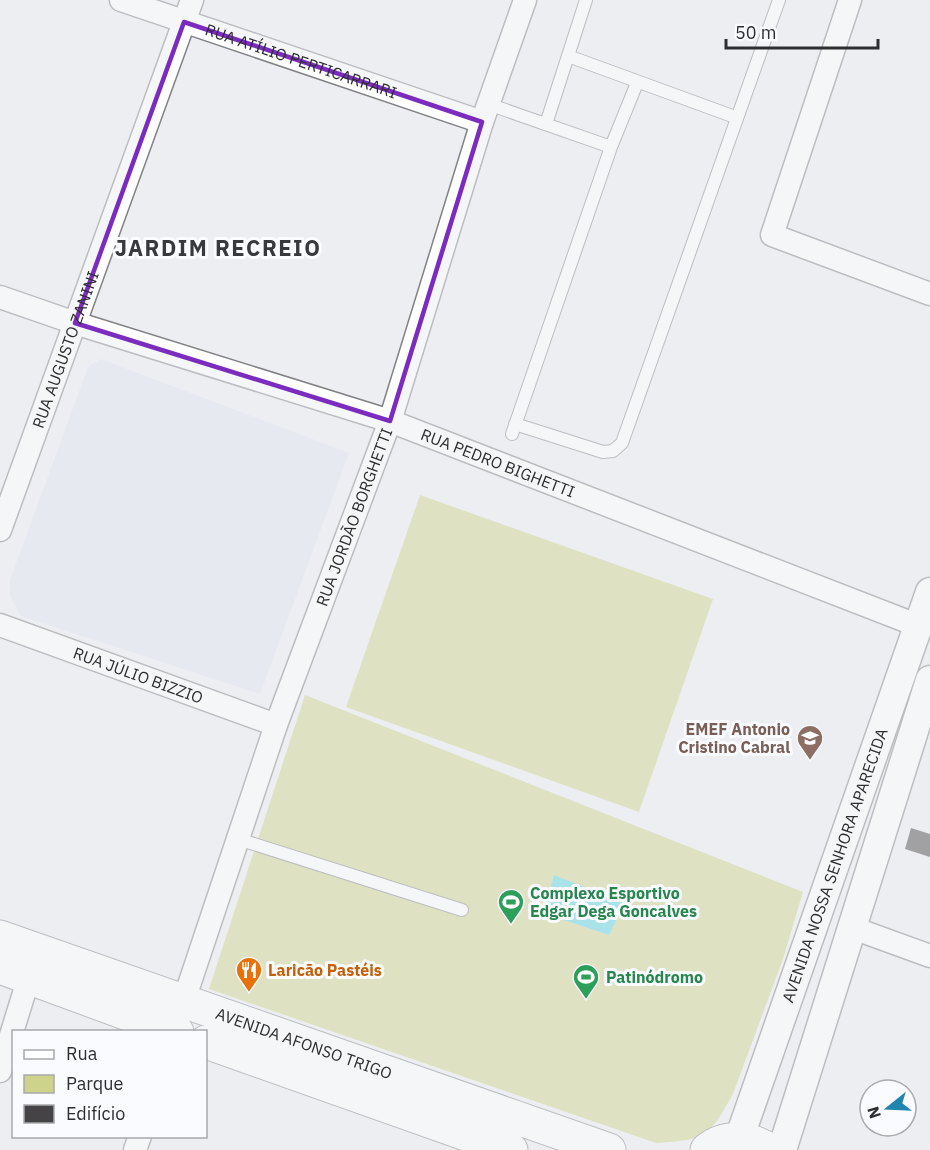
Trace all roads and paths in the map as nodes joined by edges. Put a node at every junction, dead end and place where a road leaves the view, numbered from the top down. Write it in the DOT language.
graph roads {
  1 [pos="121,0"];
  2 [pos="192,0"];
  3 [pos="525,0"];
  4 [pos="586,0"];
  5 [pos="779,0"];
  6 [pos="850,0"];
  7 [pos="184,22"];
  8 [pos="568,56"];
  9 [pos="637,83"];
  10 [pos="485,113"];
  11 [pos="735,117"];
  12 [pos="546,124"];
  13 [pos="611,147"];
  14 [pos="930,294"];
  15 [pos="0,297"];
  16 [pos="75,323"];
  17 [pos="390,421"];
  18 [pos="0,530"];
  19 [pos="930,592"];
  20 [pos="0,625"];
  21 [pos="919,626"];
  22 [pos="930,680"];
  23 [pos="276,724"];
  24 [pos="238,838"];
  25 [pos="462,910"];
  26 [pos="853,928"];
  27 [pos="0,937"];
  28 [pos="930,956"];
  29 [pos="15,972"];
  30 [pos="177,1024"];
  31 [pos="198,1030"];
  32 [pos="207,1033"];
  33 [pos="207,1042"];
  34 [pos="0,1071"];
  35 [pos="739,1139"];
  36 [pos="451,1140"];
  37 [pos="511,1150"];
  38 [pos="609,1150"];
  39 [pos="707,1150"];
  40 [pos="769,1150"];
  41 [pos="782,1150"];
  1 -- 7 [label="street, RUA ATÍLIO PERTICARRARI"];
  2 -- 7 [label="street, RUA AUGUSTO ZANINI"];
  3 -- 10 [label="street, RUA JORDÃO BORGHETTI"];
  4 -- 8 [label="lane"];
  5 -- 11 [label="lane"];
  6 -- 14 [label="street"];
  7 -- 10 [label="street, RUA ATÍLIO PERTICARRARI"];
  7 -- 16 [label="street, RUA AUGUSTO ZANINI"];
  8 -- 9 [label="lane"];
  8 -- 12 [label="lane"];
  9 -- 11 [label="lane"];
  9 -- 13 [label="lane"];
  10 -- 12 [label="lane"];
  10 -- 17 [label="street, RUA JORDÃO BORGHETTI"];
  11 -- 13 [label="lane"];
  12 -- 13 [label="lane"];
  15 -- 16 [label="street, RUA PEDRO BIGHETTI"];
  16 -- 17 [label="street, RUA PEDRO BIGHETTI"];
  16 -- 18 [label="street, RUA AUGUSTO ZANINI"];
  17 -- 21 [label="street, RUA PEDRO BIGHETTI"];
  17 -- 23 [label="street, RUA JORDÃO BORGHETTI"];
  19 -- 21 [label="street, AVENIDA NOSSA SENHORA APARECIDA"];
  20 -- 23 [label="street, RUA JÚLIO BIZZIO"];
  21 -- 35 [label="street, AVENIDA NOSSA SENHORA APARECIDA"];
  22 -- 26 [label="street, AVENIDA NOSSA SENHORA APARECIDA"];
  23 -- 24 [label="street, RUA JORDÃO BORGHETTI"];
  24 -- 25 [label="lane"];
  24 -- 30 [label="street, RUA JORDÃO BORGHETTI"];
  26 -- 28 [label="street"];
  26 -- 41 [label="street, AVENIDA NOSSA SENHORA APARECIDA"];
  27 -- 30 [label="main road, AVENIDA AFONSO TRIGO"];
  29 -- 30 [label="main road, AVENIDA AFONSO TRIGO"];
  29 -- 34 [label="street"];
  30 -- 31 [label="main road, AVENIDA AFONSO TRIGO"];
  32 -- 38 [label="main road, AVENIDA AFONSO TRIGO"];
  33 -- 36 [label="main road, AVENIDA AFONSO TRIGO"];
  35 -- 39 [label="main road"];
  35 -- 40 [label="main road"];
  36 -- 37 [label="main road, AVENIDA AFONSO TRIGO"];
}
